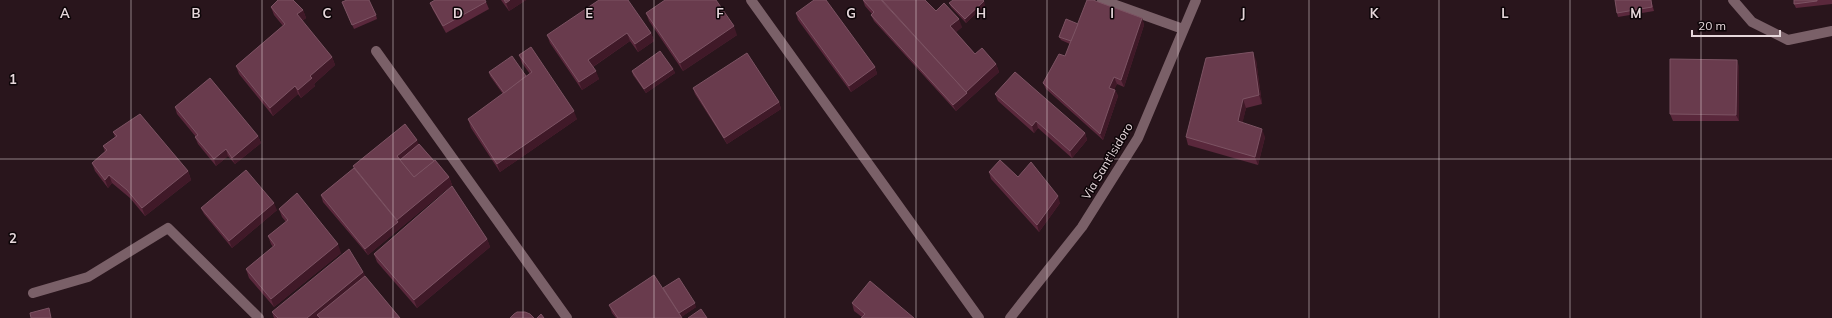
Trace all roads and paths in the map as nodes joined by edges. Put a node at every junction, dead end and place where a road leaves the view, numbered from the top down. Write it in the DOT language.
graph roads {
  1 [pos="751,0"];
  2 [pos="1102,0"];
  3 [pos="1196,0"];
  4 [pos="1733,0"];
  5 [pos="1184,29"];
  6 [pos="1832,31"];
  7 [pos="376,51"];
  8 [pos="33,293"];
  9 [pos="259,318"];
  10 [pos="567,318"];
  11 [pos="979,318"];
  12 [pos="1010,318"];
  1 -- 11 [label="street"];
  2 -- 5 [label="street"];
  3 -- 5 [label="street, Via Sant'Isidoro"];
  4 -- 6 [label="street"];
  5 -- 12 [label="street, Via Sant'Isidoro"];
  7 -- 10 [label="street"];
  8 -- 9 [label="street"];
}
